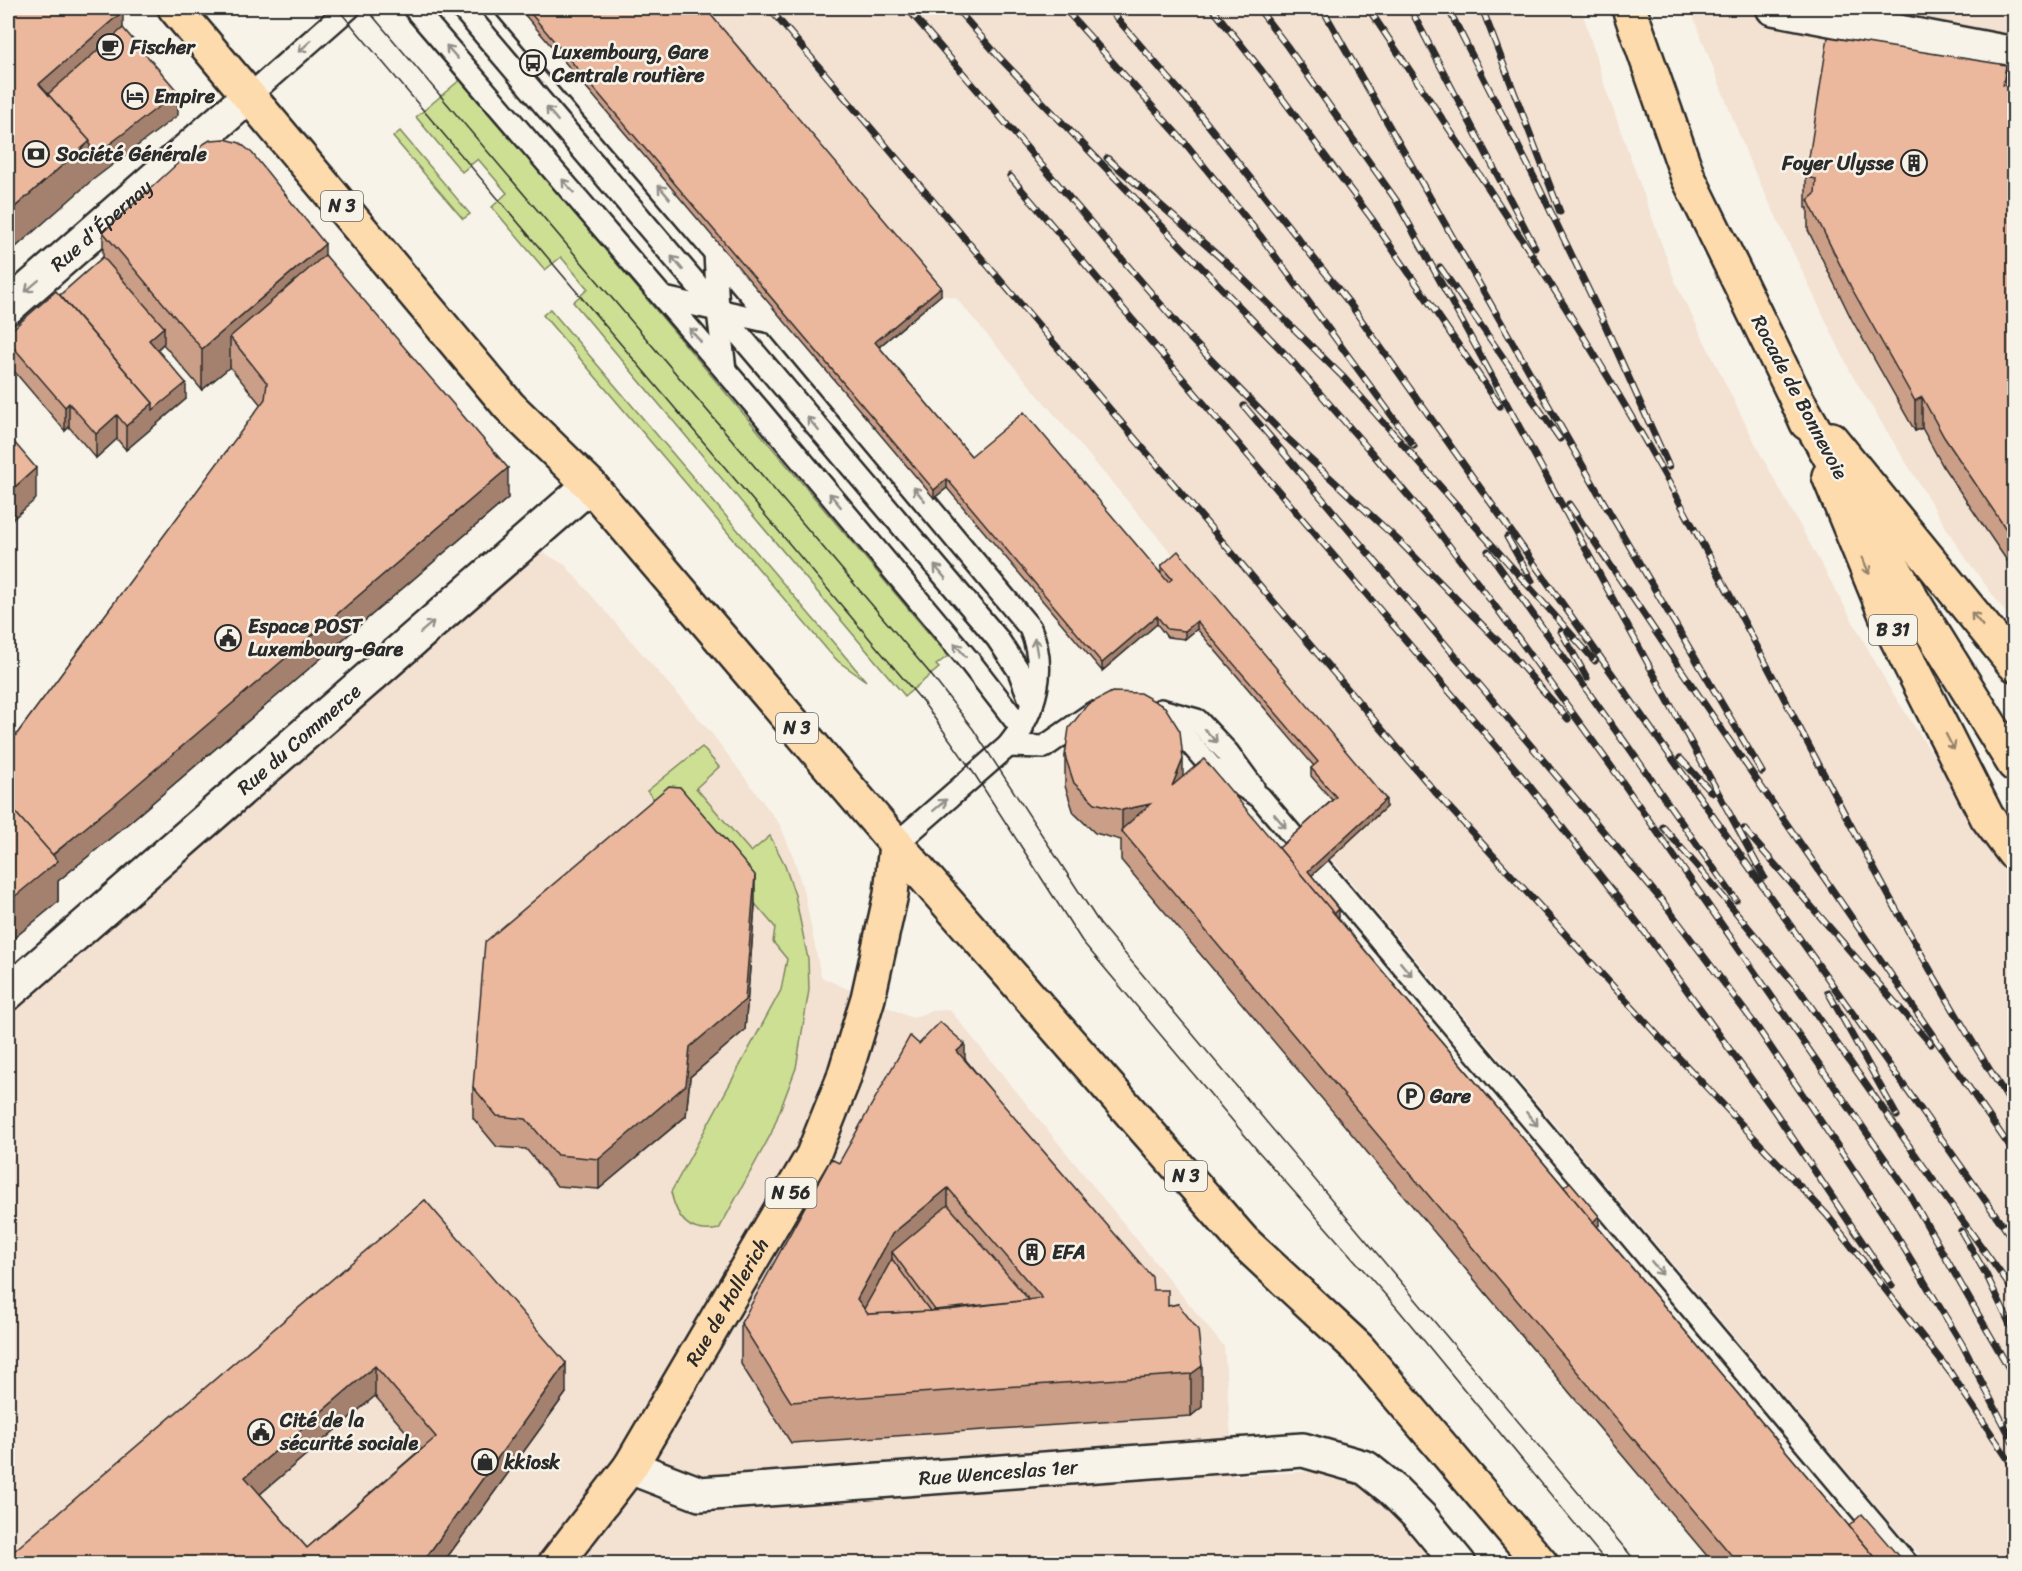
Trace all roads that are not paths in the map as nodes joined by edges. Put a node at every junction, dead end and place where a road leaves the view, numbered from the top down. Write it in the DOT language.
graph roads {
  1 [pos="349,8"];
  2 [pos="414,8"];
  3 [pos="462,8"];
  4 [pos="506,8"];
  5 [pos="1629,8"];
  6 [pos="1773,8"];
  7 [pos="176,9"];
  8 [pos="2014,54"];
  9 [pos="250,95"];
  10 [pos="715,252"];
  11 [pos="664,298"];
  12 [pos="8,308"];
  13 [pos="718,311"];
  14 [pos="775,323"];
  15 [pos="725,370"];
  16 [pos="1796,396"];
  17 [pos="590,485"];
  18 [pos="2014,664"];
  19 [pos="1032,705"];
  20 [pos="1153,706"];
  21 [pos="1106,708"];
  22 [pos="1022,729"];
  23 [pos="1008,746"];
  24 [pos="2014,764"];
  25 [pos="896,844"];
  26 [pos="2014,853"];
  27 [pos="8,993"];
  28 [pos="630,1467"];
  29 [pos="1535,1556"];
  30 [pos="555,1563"];
  31 [pos="1459,1563"];
  32 [pos="1907,1563"];
  1 -- 9 [label="lane, one-way"];
  11 -- 2 [label="lane, one-way"];
  13 -- 3 [label="lane, one-way"];
  10 -- 4 [label="lane, one-way"];
  5 -- 16 [label="main road, Rocade de Bonnevoie / B 31"];
  6 -- 8 [label="street"];
  7 -- 9 [label="main road, N 3"];
  9 -- 12 [label="street, Rue d'Épernay, one-way"];
  9 -- 17 [label="main road, N 3"];
  10 -- 13 [label="lane"];
  10 -- 14 [label="lane"];
  11 -- 13 [label="lane"];
  15 -- 11 [label="lane, one-way"];
  13 -- 14 [label="lane"];
  13 -- 15 [label="lane"];
  19 -- 13 [label="lane, one-way"];
  19 -- 14 [label="lane, one-way"];
  22 -- 15 [label="lane, one-way"];
  18 -- 16 [label="main road, B 31, one-way"];
  16 -- 24 [label="main road, Rocade de Bonnevoie / B 31"];
  16 -- 26 [label="main road, B 31, one-way"];
  17 -- 25 [label="main road, N 3"];
  27 -- 17 [label="street, Rue du Commerce, one-way"];
  19 -- 22 [label="lane"];
  20 -- 32 [label="lane, one-way"];
  21 -- 23 [label="lane"];
  22 -- 23 [label="lane"];
  25 -- 23 [label="lane, one-way"];
  25 -- 28 [label="main road, Rue de Hollerich / N 56"];
  25 -- 29 [label="main road, N 3"];
  28 -- 30 [label="main road, Rue de Hollerich / N 56"];
  28 -- 31 [label="street, Rue Wenceslas 1er"];
}
